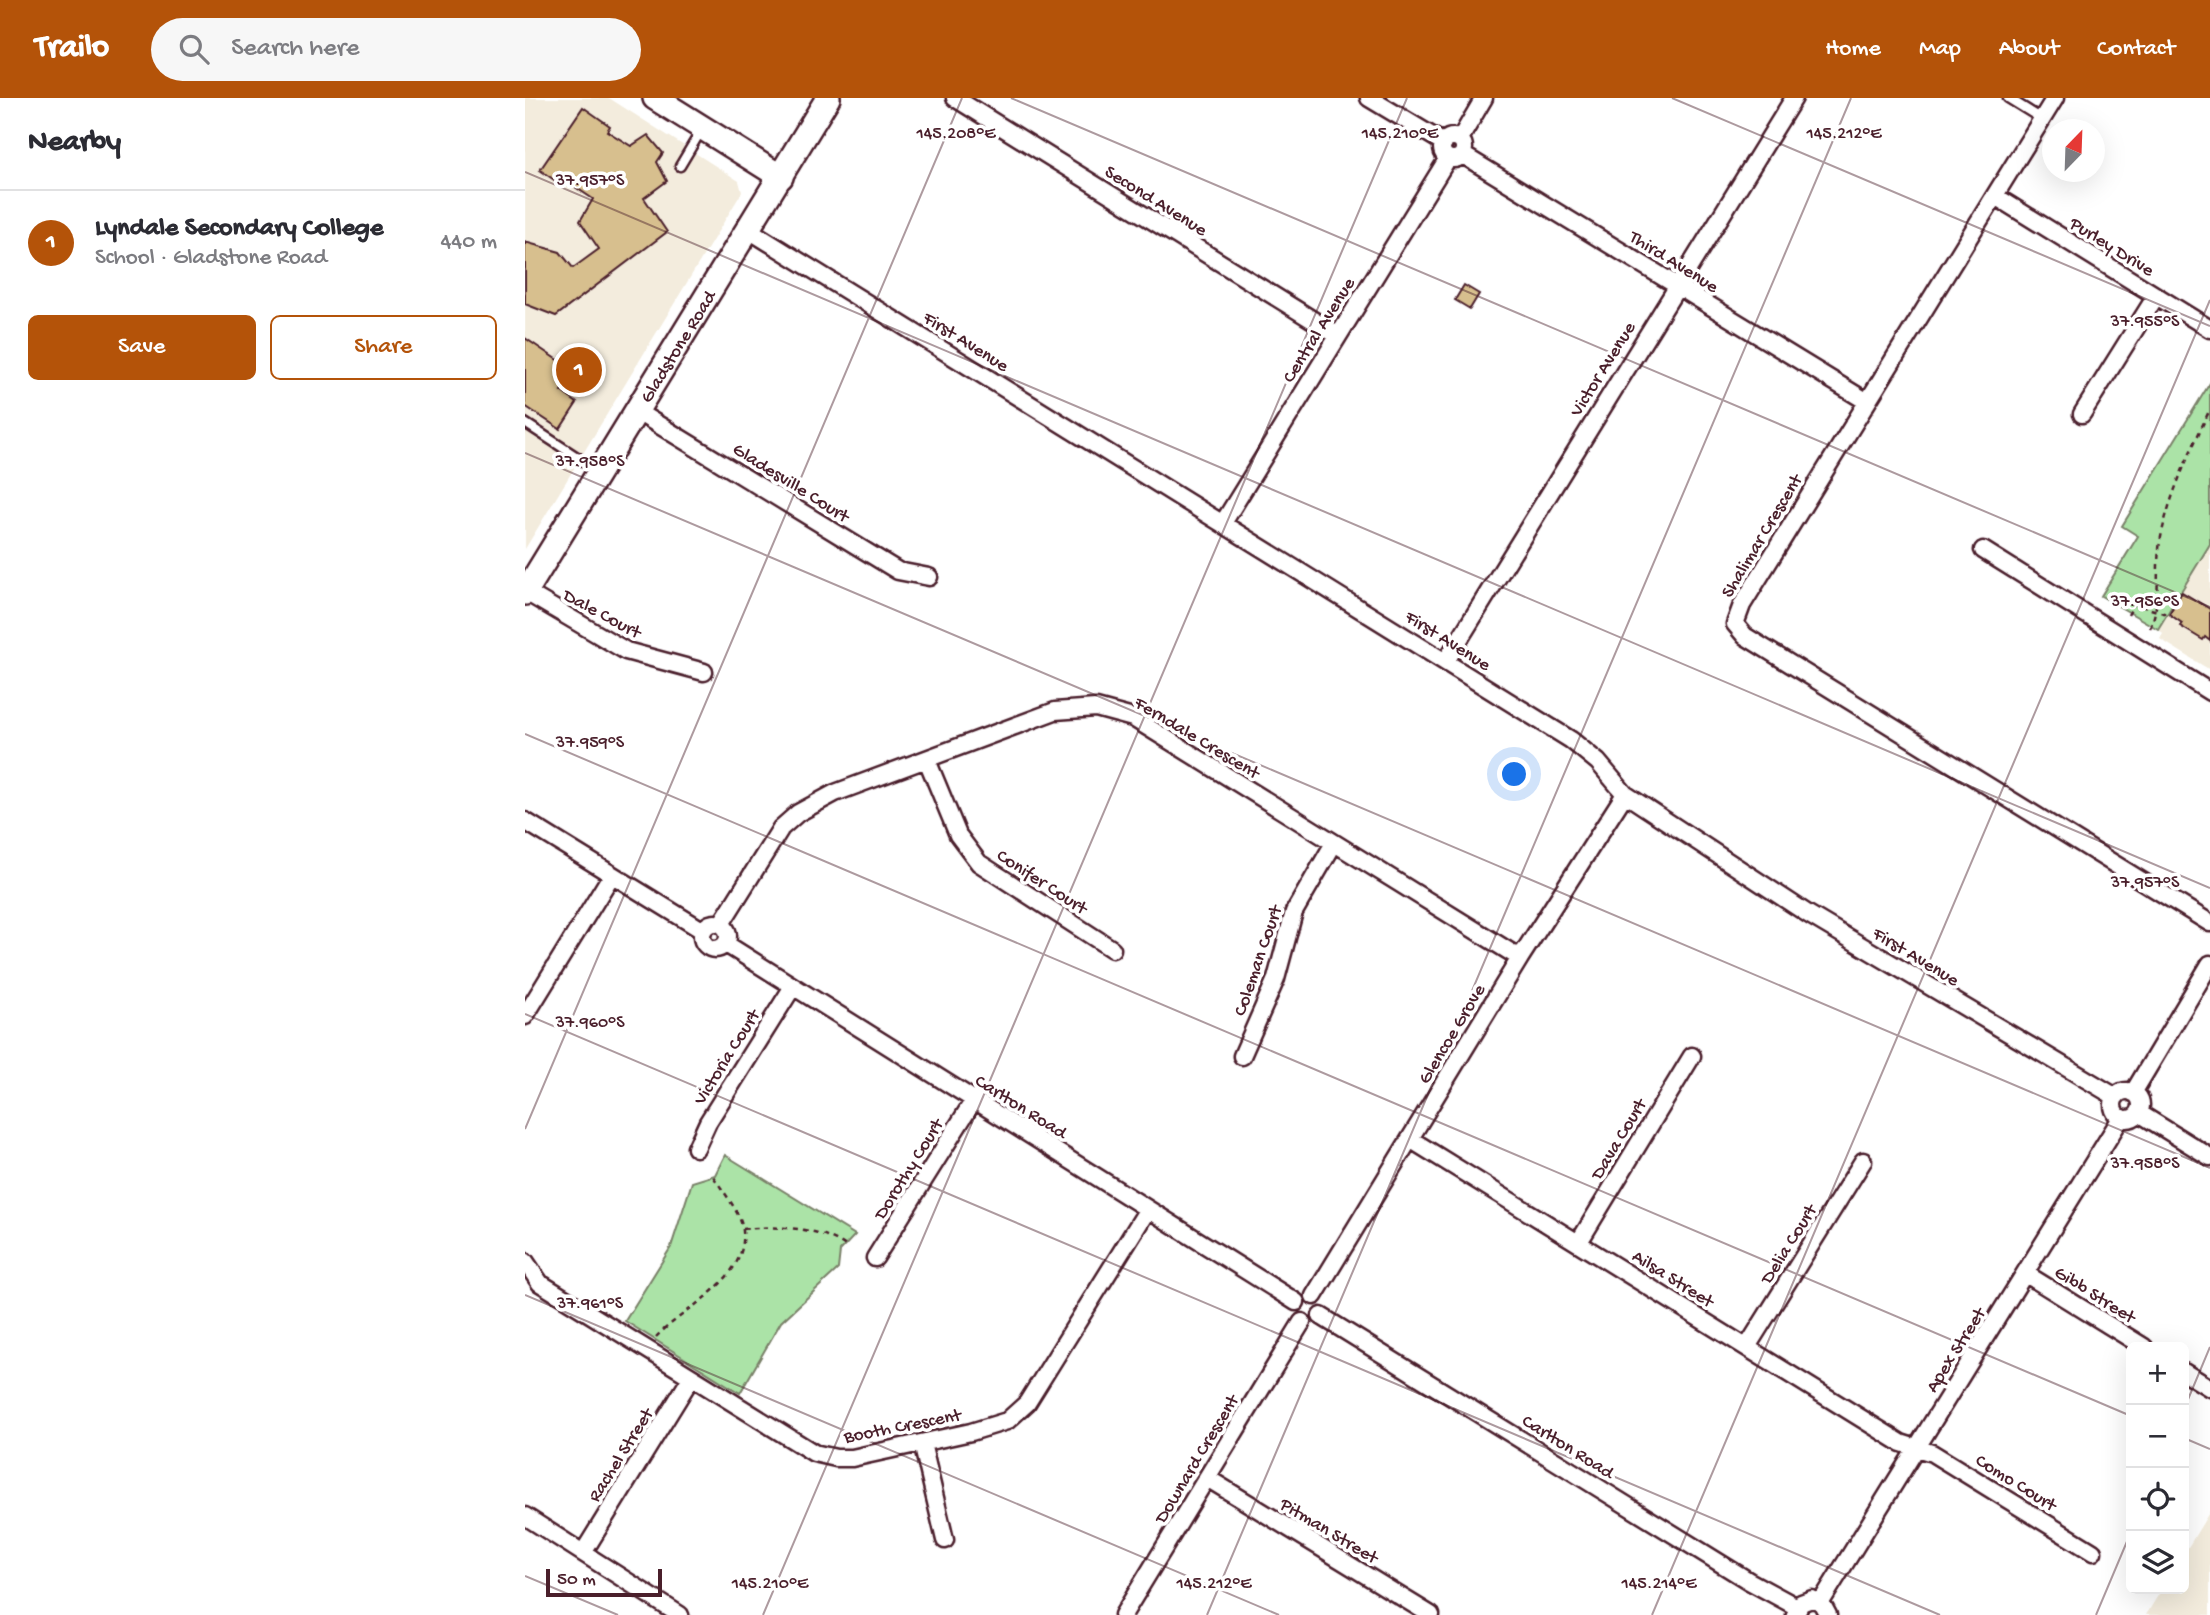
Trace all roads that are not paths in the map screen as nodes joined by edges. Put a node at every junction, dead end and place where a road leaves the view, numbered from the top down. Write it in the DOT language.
graph roads {
  1 [pos="655,98"];
  2 [pos="828,98"];
  3 [pos="955,98"];
  4 [pos="1369,98"];
  5 [pos="1485,98"];
  6 [pos="1794,98"];
  7 [pos="2008,98"];
  8 [pos="2055,98"];
  9 [pos="2042,119"];
  10 [pos="702,129"];
  11 [pos="1454,149"];
  12 [pos="680,166"];
  13 [pos="781,177"];
  14 [pos="1995,196"];
  15 [pos="749,230"];
  16 [pos="1676,286"];
  17 [pos="2155,296"];
  18 [pos="2210,329"];
  19 [pos="1337,335"];
  20 [pos="1866,401"];
  21 [pos="636,411"];
  22 [pos="2083,414"];
  23 [pos="525,423"];
  24 [pos="599,471"];
  25 [pos="1223,523"];
  26 [pos="1983,550"];
  27 [pos="929,577"];
  28 [pos="525,592"];
  29 [pos="1446,661"];
  30 [pos="704,672"];
  31 [pos="2210,692"];
  32 [pos="927,760"];
  33 [pos="1625,793"];
  34 [pos="525,821"];
  35 [pos="1334,843"];
  36 [pos="611,876"];
  37 [pos="2210,923"];
  38 [pos="721,925"];
  39 [pos="702,930"];
  40 [pos="726,944"];
  41 [pos="1112,949"];
  42 [pos="1520,958"];
  43 [pos="2210,964"];
  44 [pos="792,988"];
  45 [pos="525,1016"];
  46 [pos="1242,1056"];
  47 [pos="1692,1056"];
  48 [pos="2133,1093"];
  49 [pos="2116,1097"];
  50 [pos="974,1100"];
  51 [pos="2139,1113"];
  52 [pos="2122,1118"];
  53 [pos="1410,1139"];
  54 [pos="696,1148"];
  55 [pos="2210,1157"];
  56 [pos="1863,1161"];
  57 [pos="1148,1209"];
  58 [pos="1579,1242"];
  59 [pos="875,1258"];
  60 [pos="525,1261"];
  61 [pos="2026,1274"];
  62 [pos="1314,1296"];
  63 [pos="1296,1302"];
  64 [pos="1321,1316"];
  65 [pos="1302,1322"];
  66 [pos="2136,1342"];
  67 [pos="1747,1347"];
  68 [pos="2189,1375"];
  69 [pos="691,1378"];
  70 [pos="2210,1388"];
  71 [pos="922,1443"];
  72 [pos="1917,1448"];
  73 [pos="1207,1478"];
  74 [pos="525,1517"];
  75 [pos="945,1541"];
  76 [pos="2093,1552"];
  77 [pos="583,1553"];
  78 [pos="657,1609"];
  79 [pos="1825,1609"];
  80 [pos="1796,1611"];
  81 [pos="680,1615"];
  82 [pos="1123,1615"];
  83 [pos="1431,1615"];
  1 -- 10 [label="main road"];
  2 -- 13 [label="main road, Gladstone Road"];
  3 -- 19 [label="street, Second Avenue"];
  4 -- 11 [label="street, Third Avenue"];
  5 -- 11 [label="street, Central Avenue"];
  6 -- 16 [label="street, Victor Avenue"];
  7 -- 9 [label="lane"];
  8 -- 9 [label="street, Shalimar Crescent"];
  9 -- 14 [label="street, Shalimar Crescent"];
  10 -- 12 [label="lane"];
  10 -- 13 [label="main road"];
  11 -- 16 [label="street, Third Avenue"];
  11 -- 19 [label="street, Central Avenue"];
  13 -- 15 [label="main road, Gladstone Road"];
  14 -- 17 [label="street, Purley Drive"];
  14 -- 20 [label="street, Shalimar Crescent"];
  15 -- 21 [label="main road, Gladstone Road"];
  15 -- 25 [label="street, First Avenue"];
  16 -- 20 [label="street, Third Avenue"];
  16 -- 29 [label="street, Victor Avenue"];
  17 -- 18 [label="street, Purley Drive"];
  17 -- 22 [label="street"];
  19 -- 25 [label="street, Central Avenue"];
  20 -- 37 [label="street, Shalimar Crescent"];
  21 -- 24 [label="main road, Gladstone Road"];
  21 -- 27 [label="street, Gladesville Court"];
  23 -- 24 [label="lane"];
  24 -- 28 [label="main road, Gladstone Road"];
  25 -- 29 [label="street, First Avenue"];
  26 -- 31 [label="street"];
  28 -- 30 [label="street, Dale Court"];
  29 -- 33 [label="street, First Avenue"];
  32 -- 35 [label="street, Ferndale Crescent"];
  32 -- 38 [label="street, Ferndale Crescent"];
  32 -- 41 [label="street, Conifer Court"];
  33 -- 42 [label="street, Glencoe Grove"];
  33 -- 49 [label="street, First Avenue"];
  34 -- 36 [label="street"];
  35 -- 42 [label="street, Ferndale Crescent"];
  35 -- 46 [label="street, Coleman Court"];
  36 -- 39 [label="street"];
  36 -- 45 [label="street"];
  38 -- 39 [label="street"];
  38 -- 40 [label="street"];
  39 -- 40 [label="street"];
  40 -- 44 [label="street, Carlton Road"];
  42 -- 53 [label="street, Glencoe Grove"];
  43 -- 48 [label="street"];
  44 -- 50 [label="street, Carlton Road"];
  44 -- 54 [label="street, Victoria Court"];
  47 -- 58 [label="street, Dava Court"];
  48 -- 49 [label="street"];
  48 -- 51 [label="street"];
  49 -- 52 [label="street"];
  50 -- 57 [label="street, Carlton Road"];
  50 -- 59 [label="street, Dorothy Court"];
  51 -- 52 [label="street"];
  51 -- 55 [label="street"];
  52 -- 61 [label="street, Apex Street"];
  53 -- 58 [label="street, Ailsa Street"];
  53 -- 62 [label="street, Glencoe Grove"];
  56 -- 67 [label="street, Delia Court"];
  57 -- 63 [label="street, Carlton Road"];
  57 -- 71 [label="street, Booth Crescent"];
  58 -- 67 [label="street, Ailsa Street"];
  60 -- 69 [label="street, Booth Crescent"];
  61 -- 66 [label="street, Gibb Street"];
  61 -- 72 [label="street, Apex Street"];
  62 -- 63 [label="street"];
  62 -- 64 [label="street"];
  63 -- 65 [label="street"];
  64 -- 65 [label="street"];
  64 -- 80 [label="street, Carlton Road"];
  65 -- 73 [label="street, Downard Crescent"];
  67 -- 72 [label="street, Ailsa Street"];
  68 -- 70 [label="street"];
  69 -- 71 [label="street, Booth Crescent"];
  69 -- 77 [label="street, Rachel Street"];
  71 -- 75 [label="street"];
  72 -- 76 [label="street, Como Court"];
  72 -- 79 [label="street, Apex Street"];
  73 -- 82 [label="street, Downard Crescent"];
  73 -- 83 [label="street, Pitman Street"];
  74 -- 77 [label="street"];
  77 -- 78 [label="street"];
  78 -- 81 [label="street"];
  79 -- 80 [label="street"];
}
